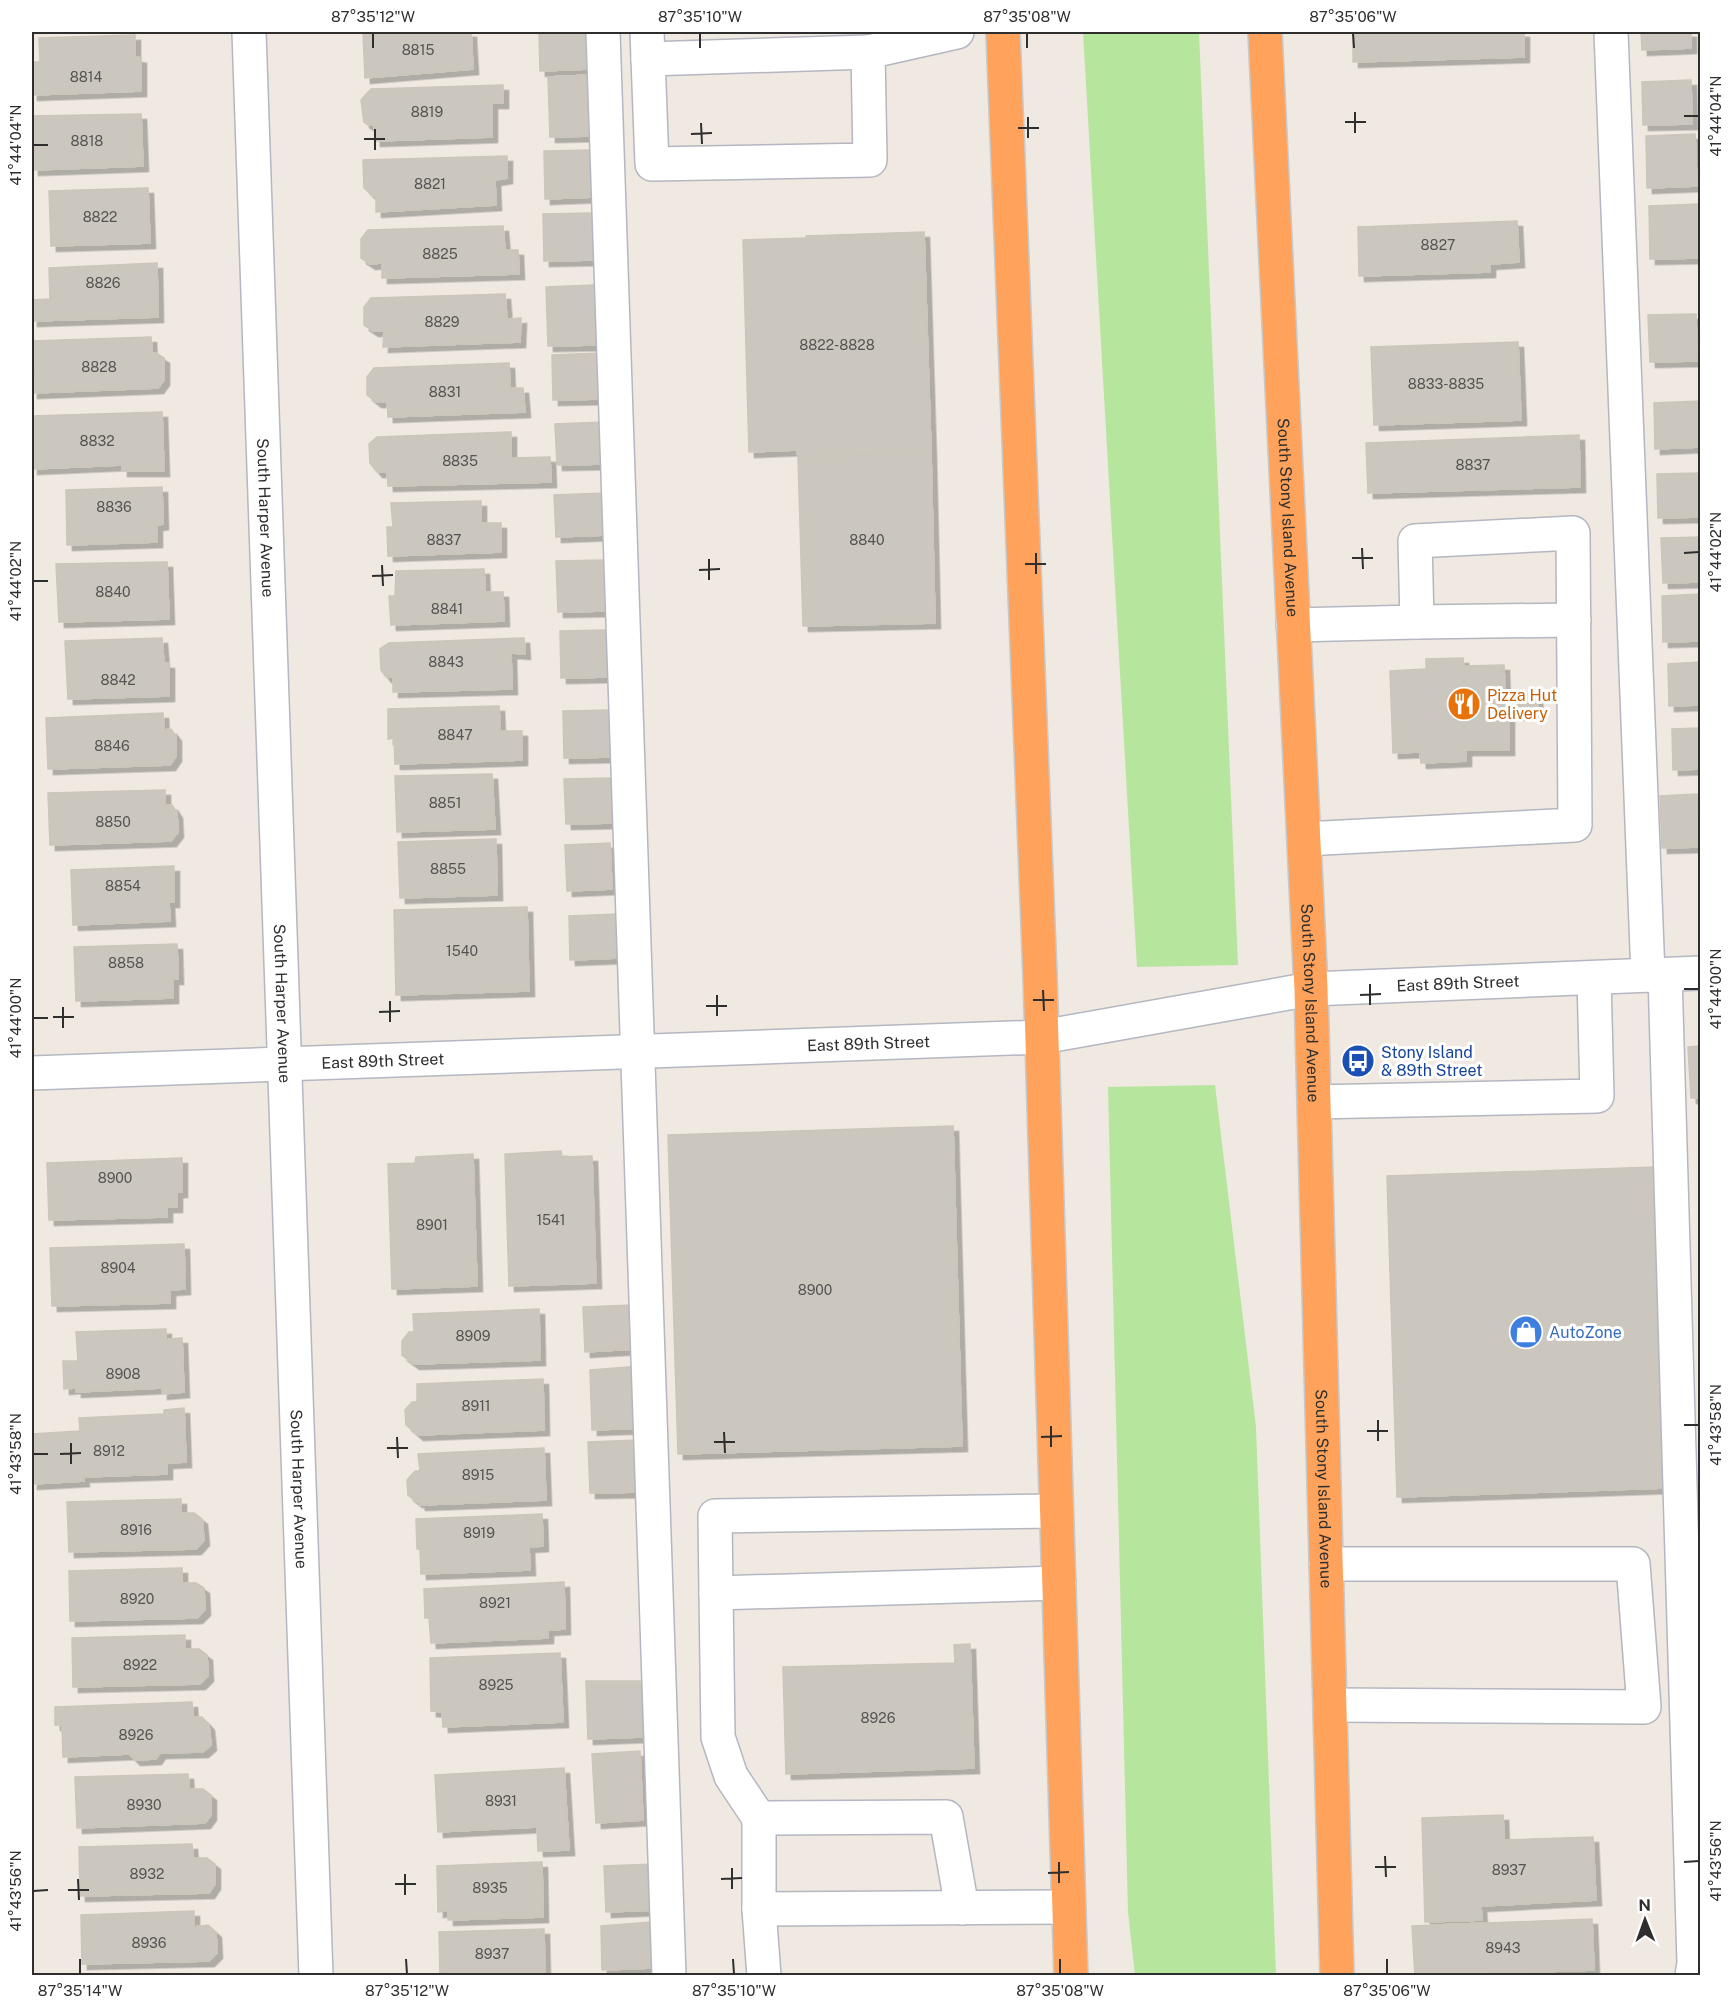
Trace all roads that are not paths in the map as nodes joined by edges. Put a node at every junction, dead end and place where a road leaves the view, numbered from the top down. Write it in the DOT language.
graph roads {
  1 [pos="249,32"];
  2 [pos="603,32"];
  3 [pos="957,32"];
  4 [pos="1003,32"];
  5 [pos="1265,32"];
  6 [pos="1611,32"];
  7 [pos="647,45"];
  8 [pos="868,52"];
  9 [pos="1574,620"];
  10 [pos="1417,622"];
  11 [pos="1293,625"];
  12 [pos="1304,839"];
  13 [pos="1701,973"];
  14 [pos="1656,975"];
  15 [pos="1593,978"];
  16 [pos="1311,989"];
  17 [pos="1041,1037"];
  18 [pos="636,1052"];
  19 [pos="285,1064"];
  20 [pos="32,1073"];
  21 [pos="1314,1102"];
  22 [pos="1056,1511"];
  23 [pos="1326,1564"];
  24 [pos="1059,1583"];
  25 [pos="716,1593"];
  26 [pos="1330,1705"];
  27 [pos="759,1818"];
  28 [pos="1068,1907"];
  29 [pos="962,1908"];
  30 [pos="759,1909"];
  31 [pos="316,1976"];
  32 [pos="669,1976"];
  33 [pos="764,1976"];
  34 [pos="1071,1976"];
  35 [pos="1337,1976"];
  36 [pos="1692,1976"];
  1 -- 19 [label="street, South Harper Avenue"];
  2 -- 18 [label="street"];
  3 -- 8 [label="street"];
  4 -- 17 [label="highway"];
  5 -- 11 [label="highway, South Stony Island Avenue"];
  6 -- 14 [label="street"];
  7 -- 8 [label="street"];
  7 -- 8 [label="street"];
  9 -- 10 [label="street"];
  9 -- 10 [label="street"];
  9 -- 12 [label="street"];
  10 -- 11 [label="street"];
  11 -- 12 [label="highway, South Stony Island Avenue"];
  12 -- 16 [label="highway, South Stony Island Avenue"];
  13 -- 14 [label="street, East 89th Street"];
  14 -- 15 [label="street, East 89th Street"];
  14 -- 36 [label="street"];
  15 -- 16 [label="street, East 89th Street"];
  15 -- 21 [label="street"];
  16 -- 17 [label="street, East 89th Street"];
  16 -- 21 [label="highway, South Stony Island Avenue"];
  17 -- 18 [label="street, East 89th Street"];
  17 -- 22 [label="highway"];
  18 -- 19 [label="street, East 89th Street"];
  18 -- 32 [label="street"];
  19 -- 20 [label="street, East 89th Street"];
  19 -- 31 [label="street, South Harper Avenue"];
  21 -- 23 [label="highway, South Stony Island Avenue"];
  22 -- 24 [label="highway"];
  22 -- 25 [label="street"];
  23 -- 26 [label="highway, South Stony Island Avenue"];
  23 -- 26 [label="street"];
  24 -- 25 [label="street"];
  24 -- 28 [label="highway"];
  25 -- 27 [label="street"];
  26 -- 35 [label="highway, South Stony Island Avenue"];
  27 -- 29 [label="street"];
  27 -- 30 [label="street"];
  28 -- 29 [label="street"];
  28 -- 34 [label="highway"];
  29 -- 30 [label="street"];
  30 -- 33 [label="street"];
}
